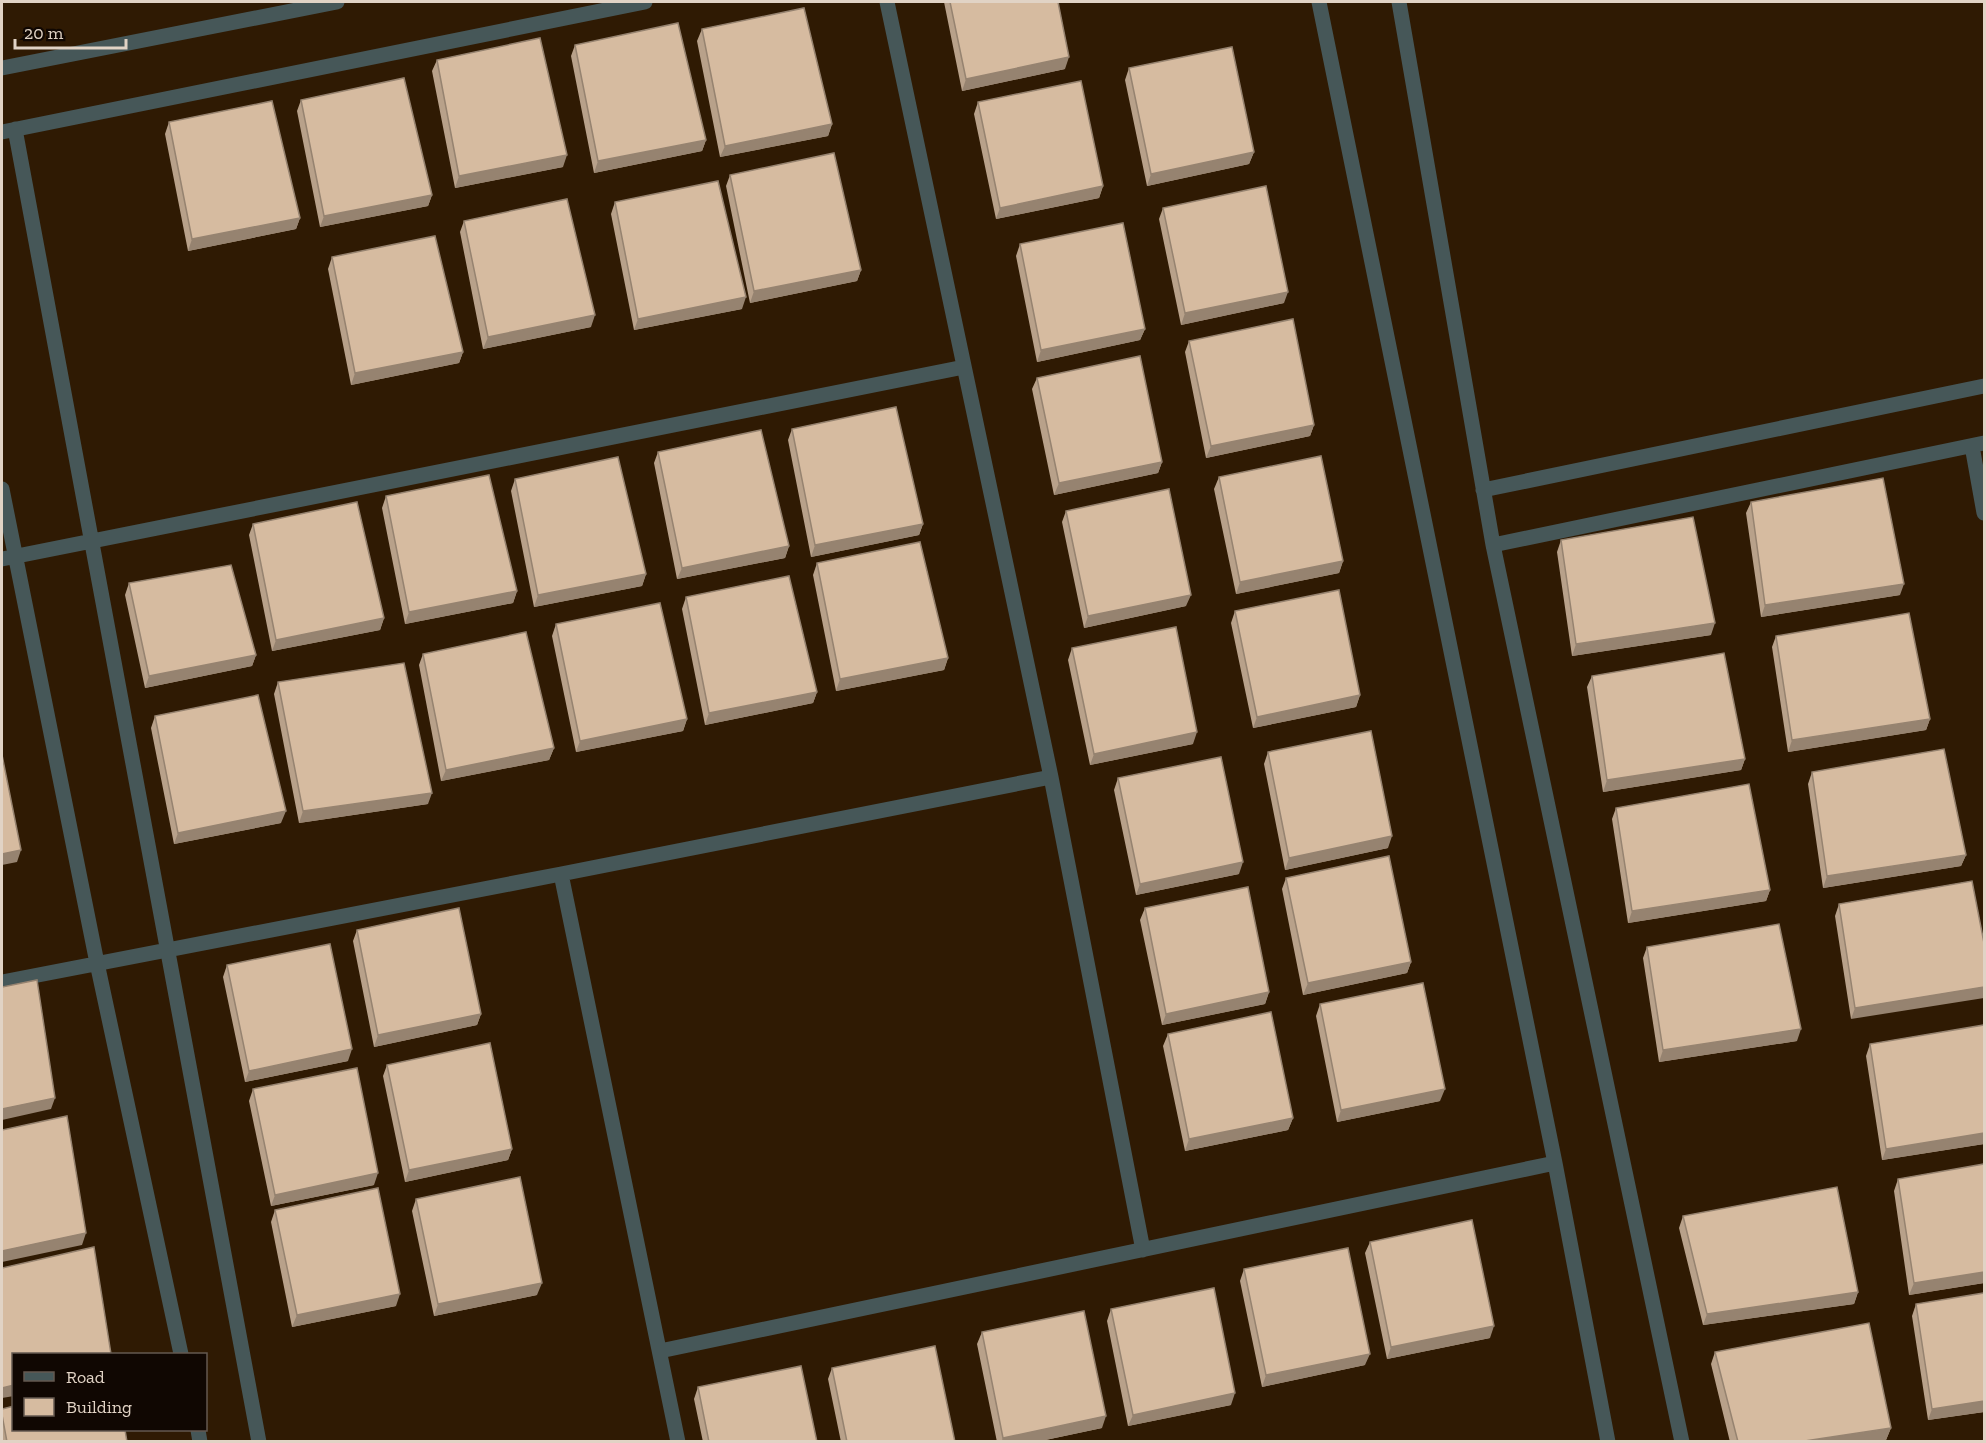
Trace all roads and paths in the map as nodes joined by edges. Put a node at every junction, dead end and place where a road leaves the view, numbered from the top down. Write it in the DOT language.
graph roads {
  1 [pos="337,2"];
  2 [pos="645,2"];
  3 [pos="887,2"];
  4 [pos="1319,2"];
  5 [pos="1398,2"];
  6 [pos="2,68"];
  7 [pos="8,130"];
  8 [pos="964,367"];
  9 [pos="1984,386"];
  10 [pos="1978,444"];
  11 [pos="2,489"];
  12 [pos="1483,490"];
  13 [pos="1984,513"];
  14 [pos="92,541"];
  15 [pos="1493,545"];
  16 [pos="8,558"];
  17 [pos="1052,777"];
  18 [pos="561,874"];
  19 [pos="168,950"];
  20 [pos="97,963"];
  21 [pos="2,982"];
  22 [pos="1555,1163"];
  23 [pos="1143,1250"];
  24 [pos="660,1351"];
  25 [pos="182,1353"];
  26 [pos="259,1442"];
  27 [pos="678,1442"];
  28 [pos="1608,1442"];
  29 [pos="1682,1442"];
  1 -- 6 [label="street"];
  2 -- 7 [label="street"];
  3 -- 8 [label="street"];
  4 -- 22 [label="street"];
  5 -- 12 [label="street"];
  7 -- 14 [label="street"];
  8 -- 14 [label="street"];
  8 -- 17 [label="street"];
  9 -- 12 [label="street"];
  10 -- 13 [label="street"];
  10 -- 15 [label="street"];
  11 -- 16 [label="street"];
  12 -- 15 [label="street"];
  14 -- 16 [label="street"];
  14 -- 19 [label="street"];
  15 -- 29 [label="street"];
  16 -- 20 [label="street"];
  17 -- 18 [label="street"];
  17 -- 23 [label="street"];
  18 -- 19 [label="street"];
  18 -- 24 [label="street"];
  19 -- 20 [label="street"];
  19 -- 26 [label="street"];
  20 -- 21 [label="street"];
  20 -- 25 [label="street"];
  22 -- 23 [label="street"];
  22 -- 28 [label="street"];
  23 -- 24 [label="street"];
  24 -- 27 [label="street"];
}
